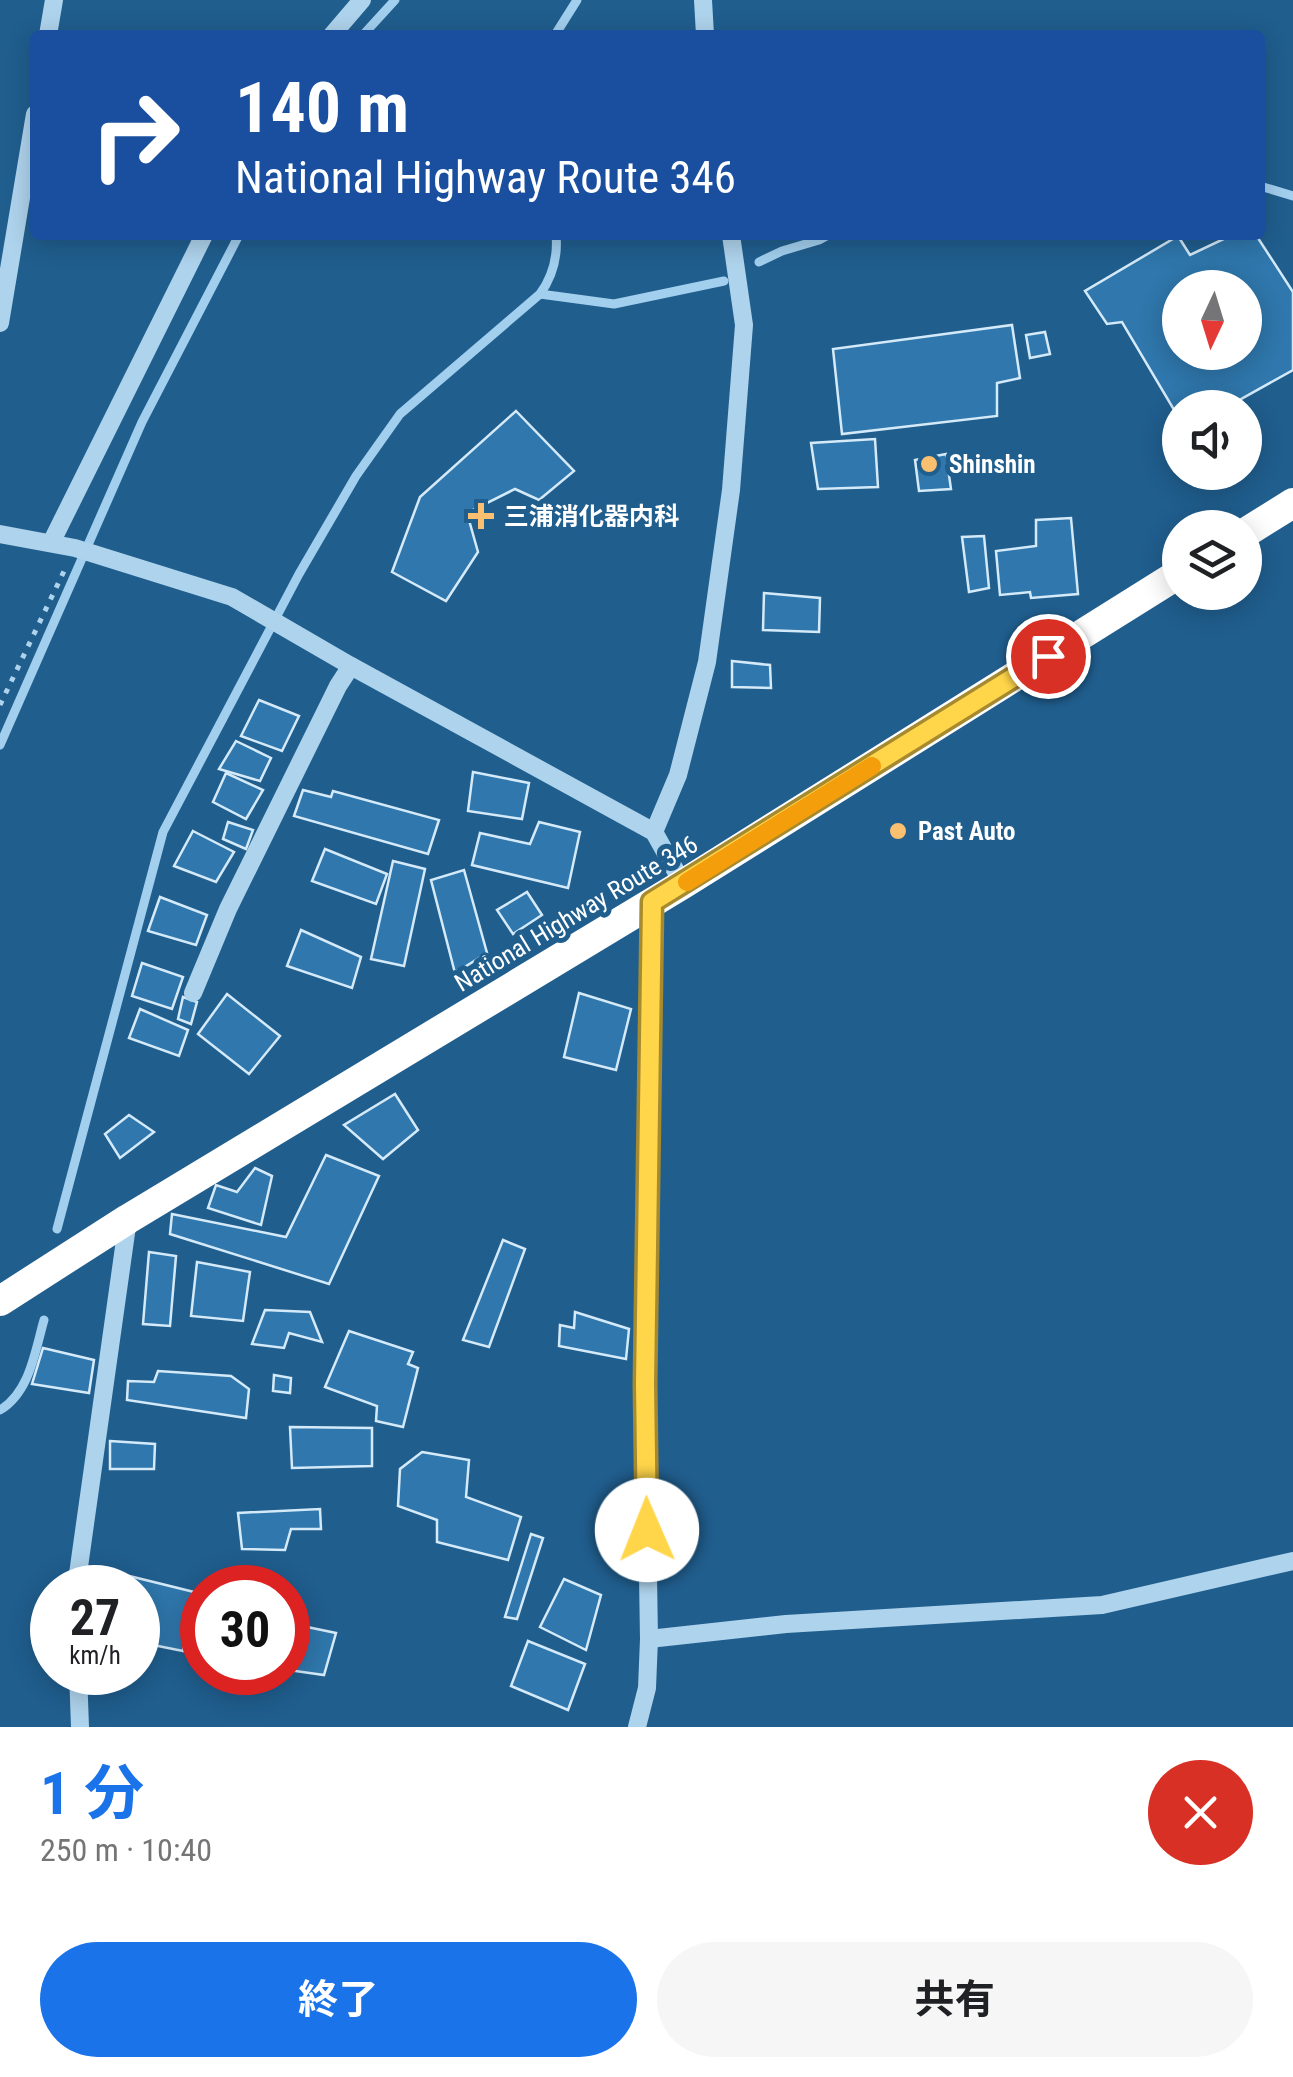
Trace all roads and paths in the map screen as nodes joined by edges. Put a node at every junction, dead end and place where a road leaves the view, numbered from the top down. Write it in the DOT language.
graph roads {
  1 [pos="54,0"];
  2 [pos="362,0"];
  3 [pos="703,0"];
  4 [pos="49,30"];
  5 [pos="336,30"];
  6 [pos="705,30"];
  7 [pos="30,144"];
  8 [pos="202,240"];
  9 [pos="733,240"];
  10 [pos="0,322"];
  11 [pos="1293,502"];
  12 [pos="1262,522"];
  13 [pos="0,534"];
  14 [pos="51,543"];
  15 [pos="75,548"];
  16 [pos="1162,584"];
  17 [pos="350,666"];
  18 [pos="0,704"];
  19 [pos="654,832"];
  20 [pos="683,884"];
  21 [pos="652,902"];
  22 [pos="193,993"];
  23 [pos="128,1219"];
  24 [pos="0,1301"];
  25 [pos="1293,1561"];
  26 [pos="79,1565"];
  27 [pos="649,1639"];
  28 [pos="79,1695"];
  29 [pos="80,1727"];
  30 [pos="636,1727"];
  1 -- 4 [label="street"];
  2 -- 5 [label="street"];
  3 -- 6 [label="street"];
  7 -- 10 [label="street"];
  8 -- 14 [label="street"];
  9 -- 19 [label="street"];
  11 -- 12 [label="highway"];
  13 -- 14 [label="street"];
  14 -- 15 [label="street"];
  15 -- 17 [label="street"];
  15 -- 18 [label="path"];
  16 -- 20 [label="highway, National Highway Route 346"];
  17 -- 19 [label="street"];
  17 -- 22 [label="street"];
  19 -- 20 [label="street"];
  20 -- 21 [label="highway, National Highway Route 346"];
  21 -- 23 [label="highway, National Highway Route 346"];
  21 -- 27 [label="street"];
  23 -- 24 [label="highway, National Highway Route 346"];
  23 -- 26 [label="street"];
  25 -- 27 [label="street"];
  27 -- 30 [label="street"];
  28 -- 29 [label="street"];
}
